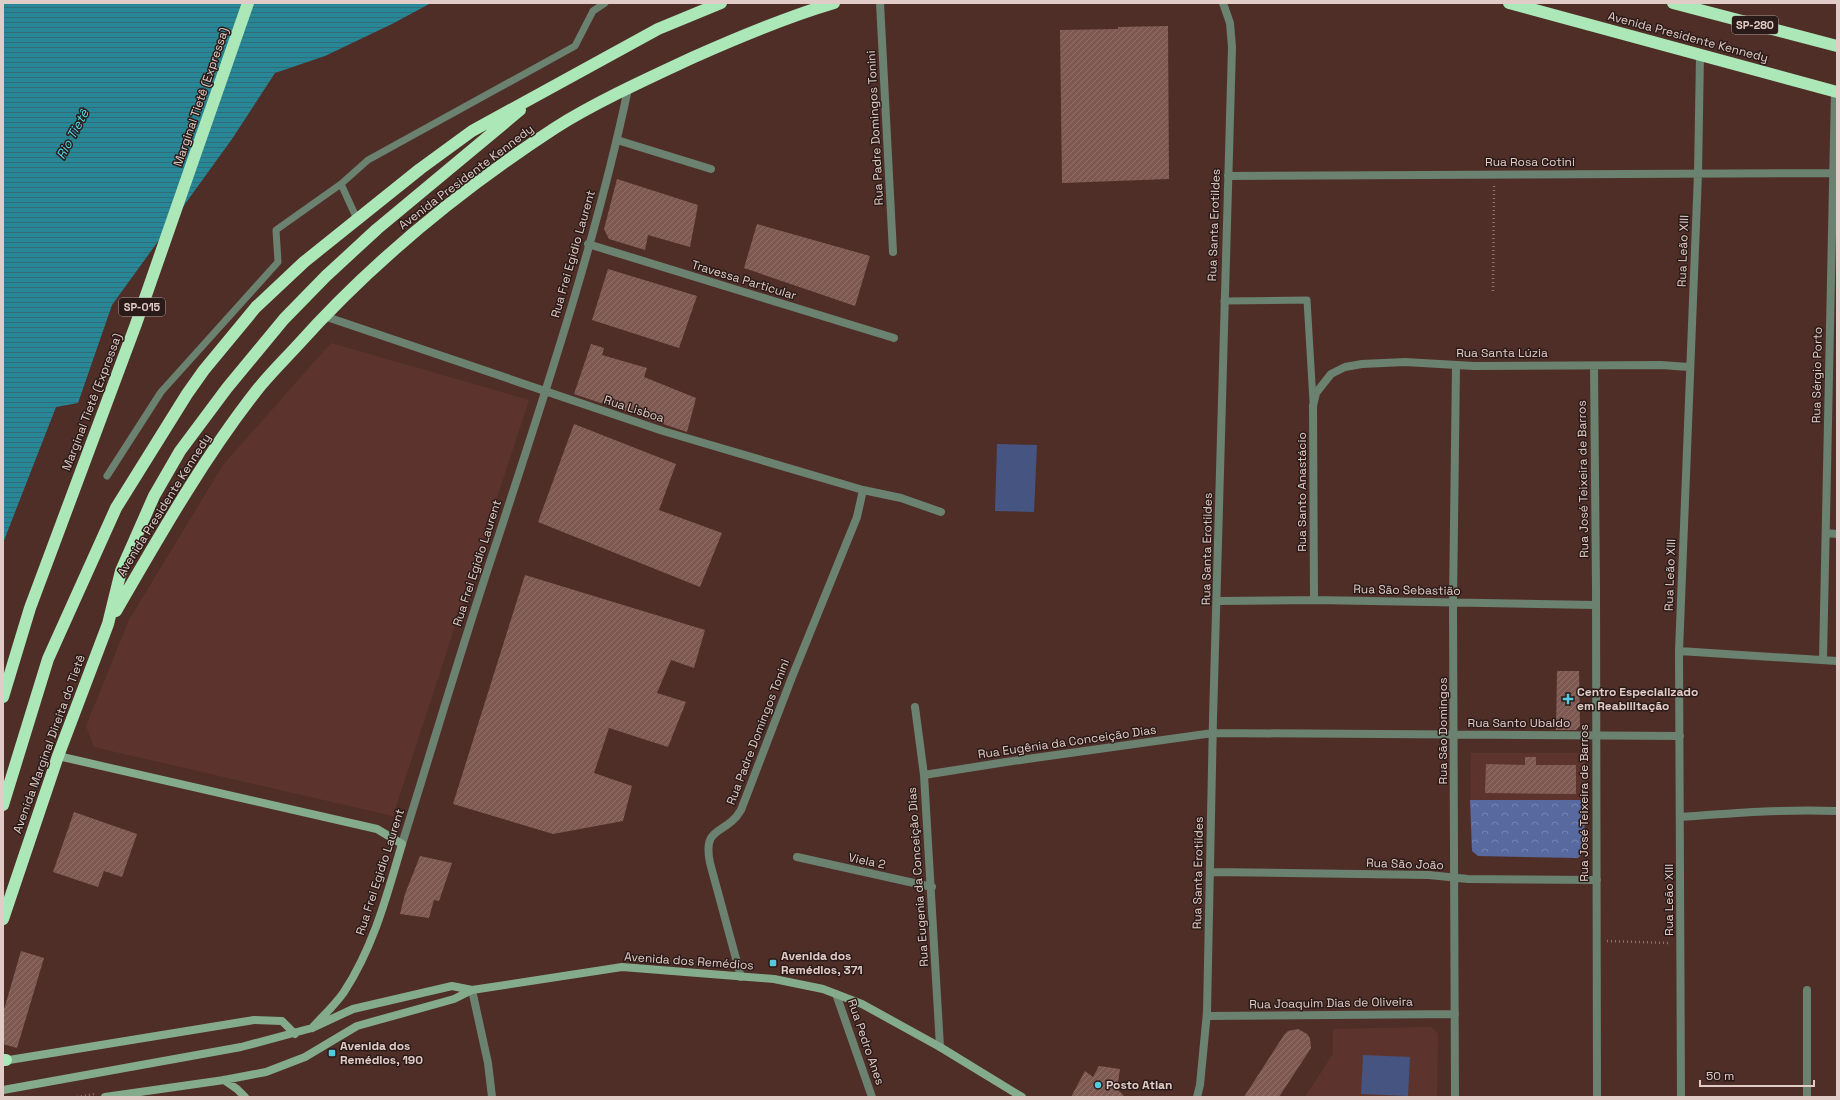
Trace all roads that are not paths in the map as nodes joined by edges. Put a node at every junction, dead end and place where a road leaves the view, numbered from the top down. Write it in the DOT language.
graph roads {
  1 [pos="248,3"];
  2 [pos="605,3"];
  3 [pos="722,3"];
  4 [pos="834,3"];
  5 [pos="880,3"];
  6 [pos="1223,3"];
  7 [pos="1509,3"];
  8 [pos="1673,3"];
  9 [pos="1837,46"];
  10 [pos="1700,54"];
  11 [pos="628,89"];
  12 [pos="1836,92"];
  13 [pos="541,93"];
  14 [pos="617,140"];
  15 [pos="711,169"];
  16 [pos="1833,173"];
  17 [pos="1698,174"];
  18 [pos="1228,176"];
  19 [pos="341,184"];
  20 [pos="357,219"];
  21 [pos="588,244"];
  22 [pos="893,252"];
  23 [pos="1224,301"];
  24 [pos="324,316"];
  25 [pos="894,338"];
  26 [pos="1456,366"];
  27 [pos="1594,366"];
  28 [pos="1689,368"];
  29 [pos="1321,385"];
  30 [pos="546,391"];
  31 [pos="1313,406"];
  32 [pos="107,476"];
  33 [pos="863,490"];
  34 [pos="941,512"];
  35 [pos="1826,533"];
  36 [pos="1837,534"];
  37 [pos="1314,600"];
  38 [pos="1218,602"];
  39 [pos="1453,603"];
  40 [pos="1595,605"];
  41 [pos="108,624"];
  42 [pos="1679,651"];
  43 [pos="1823,659"];
  44 [pos="1837,661"];
  45 [pos="3,697"];
  46 [pos="915,707"];
  47 [pos="1213,733"];
  48 [pos="1455,734"];
  49 [pos="1596,735"];
  50 [pos="1680,736"];
  51 [pos="58,756"];
  52 [pos="924,775"];
  53 [pos="3,805"];
  54 [pos="1837,811"];
  55 [pos="1681,817"];
  56 [pos="402,844"];
  57 [pos="796,858"];
  58 [pos="1211,872"];
  59 [pos="1455,878"];
  60 [pos="1597,880"];
  61 [pos="932,887"];
  62 [pos="3,919"];
  63 [pos="741,977"];
  64 [pos="472,990"];
  65 [pos="1807,990"];
  66 [pos="836,994"];
  67 [pos="1455,1014"];
  68 [pos="1207,1016"];
  69 [pos="312,1028"];
  70 [pos="295,1034"];
  71 [pos="940,1046"];
  72 [pos="4,1060"];
  73 [pos="224,1080"];
  74 [pos="3,1090"];
  75 [pos="105,1097"];
  76 [pos="245,1097"];
  77 [pos="492,1097"];
  78 [pos="872,1097"];
  79 [pos="1022,1097"];
  80 [pos="1197,1097"];
  81 [pos="1455,1097"];
  82 [pos="1597,1097"];
  83 [pos="1681,1097"];
  84 [pos="1807,1097"];
  1 -- 45 [label="highway, Marginal Tietê (Expressa) / SP-015"];
  2 -- 19 [label="lane"];
  3 -- 13 [label="highway"];
  4 -- 11 [label="highway, Avenida Presidente Kennedy"];
  5 -- 22 [label="street, Rua Padre Domingos Tonini"];
  6 -- 18 [label="street, Rua Santa Erotildes"];
  7 -- 10 [label="highway, Avenida Presidente Kennedy"];
  8 -- 9 [label="highway, SP-280"];
  10 -- 12 [label="highway, Avenida Presidente Kennedy"];
  10 -- 17 [label="street, Rua Leão XIII"];
  11 -- 14 [label="street, Rua Frei Egidio Laurent"];
  11 -- 24 [label="highway, Avenida Presidente Kennedy"];
  12 -- 16 [label="street, Rua Sérgio Porto"];
  13 -- 20 [label="highway"];
  13 -- 41 [label="highway"];
  14 -- 15 [label="street"];
  14 -- 21 [label="street, Rua Frei Egidio Laurent"];
  16 -- 17 [label="street, Rua Rosa Cotini"];
  16 -- 35 [label="street, Rua Sérgio Porto"];
  17 -- 18 [label="street, Rua Rosa Cotini"];
  17 -- 28 [label="street, Rua Leão XIII"];
  18 -- 23 [label="street, Rua Santa Erotildes"];
  19 -- 20 [label="lane"];
  19 -- 32 [label="lane"];
  20 -- 53 [label="highway"];
  21 -- 25 [label="street, Travessa Particular"];
  21 -- 30 [label="street, Rua Frei Egidio Laurent"];
  23 -- 31 [label="lane"];
  23 -- 38 [label="street, Rua Santa Erotildes"];
  24 -- 30 [label="street, Rua Lisboa"];
  24 -- 41 [label="highway, Avenida Presidente Kennedy"];
  26 -- 27 [label="street, Rua Santa Lúzia"];
  26 -- 29 [label="street, Rua Santa Lúzia"];
  26 -- 39 [label="street, Rua São Domingos"];
  27 -- 28 [label="street, Rua Santa Lúzia"];
  27 -- 40 [label="street, Rua José Teixeira de Barros"];
  28 -- 42 [label="street, Rua Leão XIII"];
  29 -- 31 [label="street, Rua Santo Anastácio"];
  30 -- 33 [label="street, Rua Lisboa"];
  30 -- 56 [label="street, Rua Frei Egidio Laurent"];
  31 -- 37 [label="street, Rua Santo Anastácio"];
  33 -- 34 [label="street, Rua Lisboa"];
  33 -- 63 [label="street, Rua Padre Domingos Tonini"];
  35 -- 36 [label="street"];
  35 -- 43 [label="street, Rua Sérgio Porto"];
  37 -- 38 [label="street, Rua São Sebastião"];
  37 -- 39 [label="street, Rua São Sebastião"];
  38 -- 47 [label="street, Rua Santa Erotildes"];
  39 -- 40 [label="street, Rua São Sebastião"];
  39 -- 48 [label="street, Rua São Domingos"];
  40 -- 49 [label="street, Rua José Teixeira de Barros"];
  41 -- 51 [label="highway, Avenida Marginal Direita do Tietê"];
  42 -- 43 [label="street"];
  42 -- 50 [label="street, Rua Leão XIII"];
  43 -- 44 [label="street"];
  46 -- 52 [label="street, Rua Eugenia da Conceição Dias"];
  47 -- 48 [label="street, Rua Santo Ubaldo"];
  47 -- 52 [label="street, Rua Eugênia da Conceição Dias"];
  47 -- 58 [label="street, Rua Santa Erotildes"];
  48 -- 49 [label="street, Rua Santo Ubaldo"];
  48 -- 59 [label="street, Rua São Domingos"];
  49 -- 50 [label="street, Rua Santo Ubaldo"];
  49 -- 60 [label="street, Rua José Teixeira de Barros"];
  50 -- 55 [label="street, Rua Leão XIII"];
  51 -- 56 [label="main road"];
  51 -- 62 [label="highway, Avenida Marginal Direita do Tietê"];
  52 -- 61 [label="street, Rua Eugenia da Conceição Dias"];
  54 -- 55 [label="street"];
  55 -- 83 [label="street, Rua Leão XIII"];
  56 -- 69 [label="main road, Rua Frei Egidio Laurent"];
  57 -- 61 [label="street, Viela 2"];
  58 -- 59 [label="street, Rua São João"];
  58 -- 68 [label="street, Rua Santa Erotildes"];
  59 -- 60 [label="street, Rua São João"];
  59 -- 67 [label="street, Rua São Domingos"];
  60 -- 82 [label="street, Rua José Teixeira de Barros"];
  61 -- 71 [label="street, Rua Eugenia da Conceição Dias"];
  63 -- 64 [label="main road, Avenida dos Remédios"];
  63 -- 66 [label="main road, Avenida dos Remédios"];
  64 -- 69 [label="main road, Avenida dos Remédios"];
  64 -- 73 [label="main road, Avenida dos Remédios"];
  64 -- 77 [label="street"];
  65 -- 84 [label="street"];
  66 -- 71 [label="main road, Avenida dos Remédios"];
  66 -- 78 [label="street, Rua Pedro Anes"];
  67 -- 68 [label="street, Rua Joaquim Dias de Oliveira"];
  67 -- 81 [label="street, Rua São Domingos"];
  68 -- 80 [label="street, Rua Santa Erotildes"];
  69 -- 70 [label="main road, Avenida dos Remédios"];
  70 -- 72 [label="main road"];
  70 -- 74 [label="main road, Avenida dos Remédios"];
  71 -- 79 [label="main road, Avenida dos Remédios"];
  73 -- 75 [label="main road, Avenida dos Remédios"];
  73 -- 76 [label="main road"];
}
